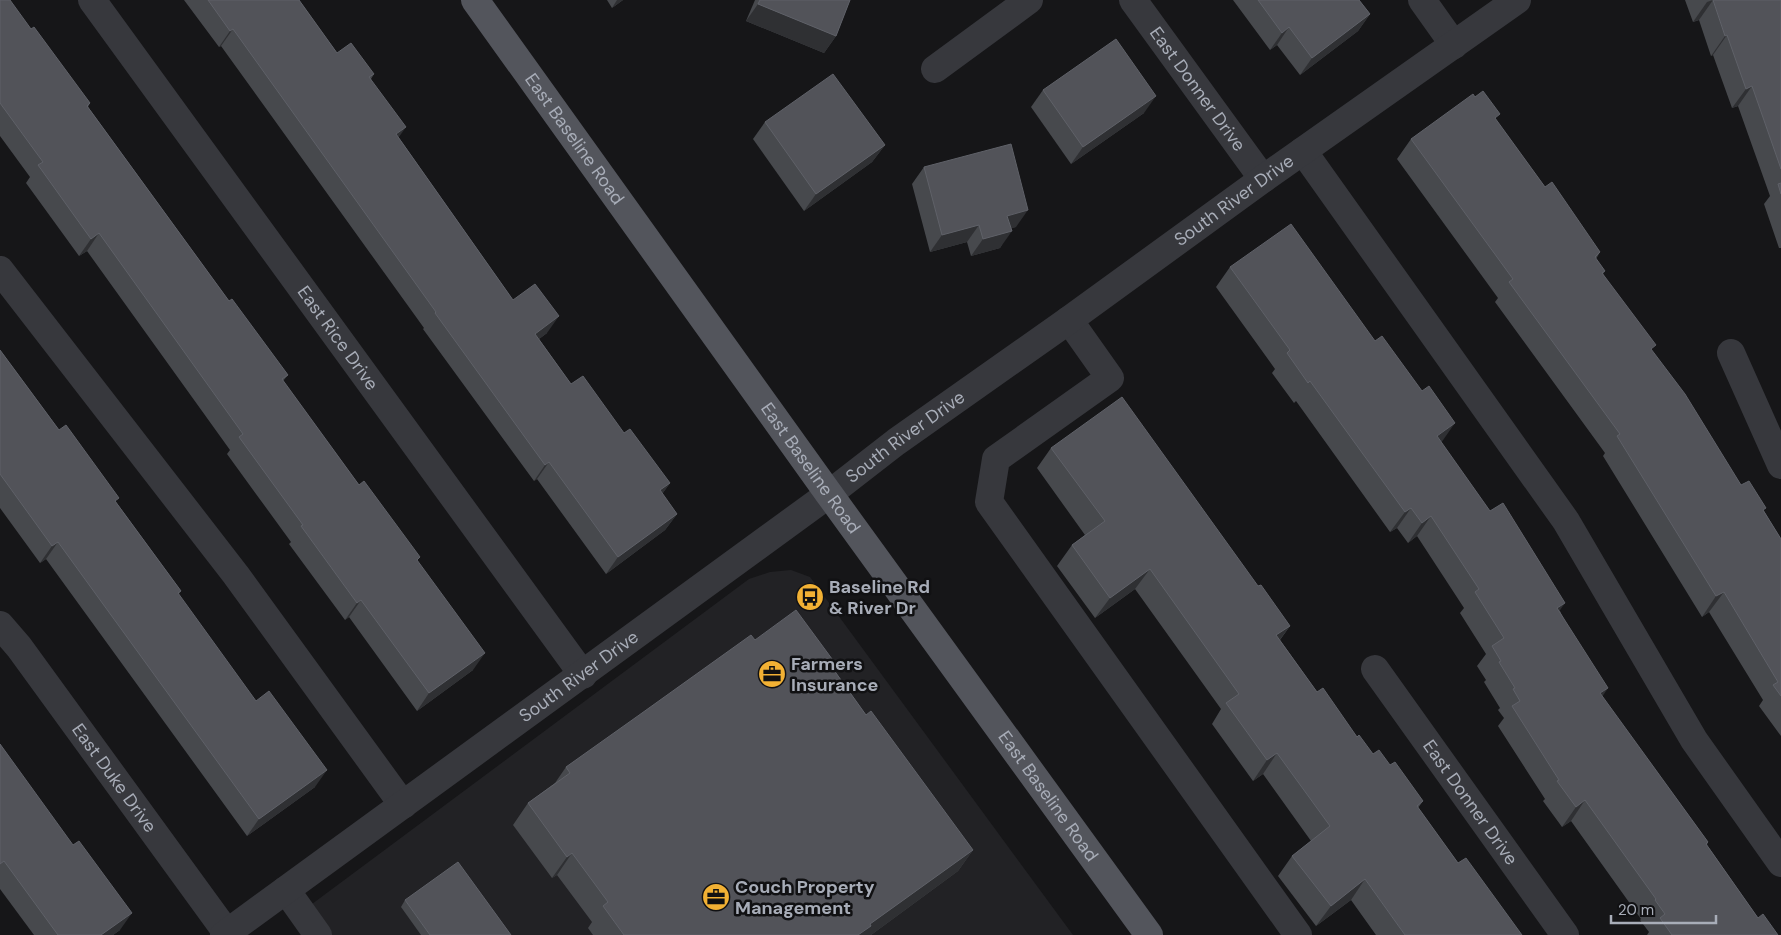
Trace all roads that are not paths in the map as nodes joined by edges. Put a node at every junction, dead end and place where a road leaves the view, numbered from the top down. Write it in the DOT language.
graph roads {
  1 [pos="92,0"];
  2 [pos="475,0"];
  3 [pos="1029,0"];
  4 [pos="1133,0"];
  5 [pos="1422,0"];
  6 [pos="1518,0"];
  7 [pos="1454,44"];
  8 [pos="934,69"];
  9 [pos="1302,151"];
  10 [pos="1263,179"];
  11 [pos="0,270"];
  12 [pos="1069,320"];
  13 [pos="1731,353"];
  14 [pos="1781,465"];
  15 [pos="829,494"];
  16 [pos="0,625"];
  17 [pos="1375,669"];
  18 [pos="583,675"];
  19 [pos="403,805"];
  20 [pos="1781,863"];
  21 [pos="286,890"];
  22 [pos="226,934"];
  23 [pos="318,935"];
  24 [pos="1149,935"];
  25 [pos="1298,935"];
  26 [pos="1565,935"];
  1 -- 18 [label="street, East Rice Drive"];
  2 -- 15 [label="main road, East Baseline Road"];
  3 -- 8 [label="street"];
  4 -- 10 [label="street, East Donner Drive"];
  5 -- 7 [label="street"];
  6 -- 7 [label="street, South River Drive"];
  7 -- 9 [label="street, South River Drive"];
  9 -- 10 [label="street, South River Drive"];
  9 -- 20 [label="street"];
  10 -- 12 [label="street, South River Drive"];
  11 -- 19 [label="street"];
  12 -- 15 [label="street, South River Drive"];
  12 -- 25 [label="street"];
  13 -- 14 [label="street"];
  15 -- 18 [label="street, South River Drive"];
  15 -- 24 [label="main road, East Baseline Road"];
  16 -- 22 [label="street, East Duke Drive"];
  17 -- 26 [label="street, East Donner Drive"];
  18 -- 19 [label="street, South River Drive"];
  19 -- 21 [label="street, South River Drive"];
  21 -- 22 [label="street, South River Drive"];
  21 -- 23 [label="street"];
}
